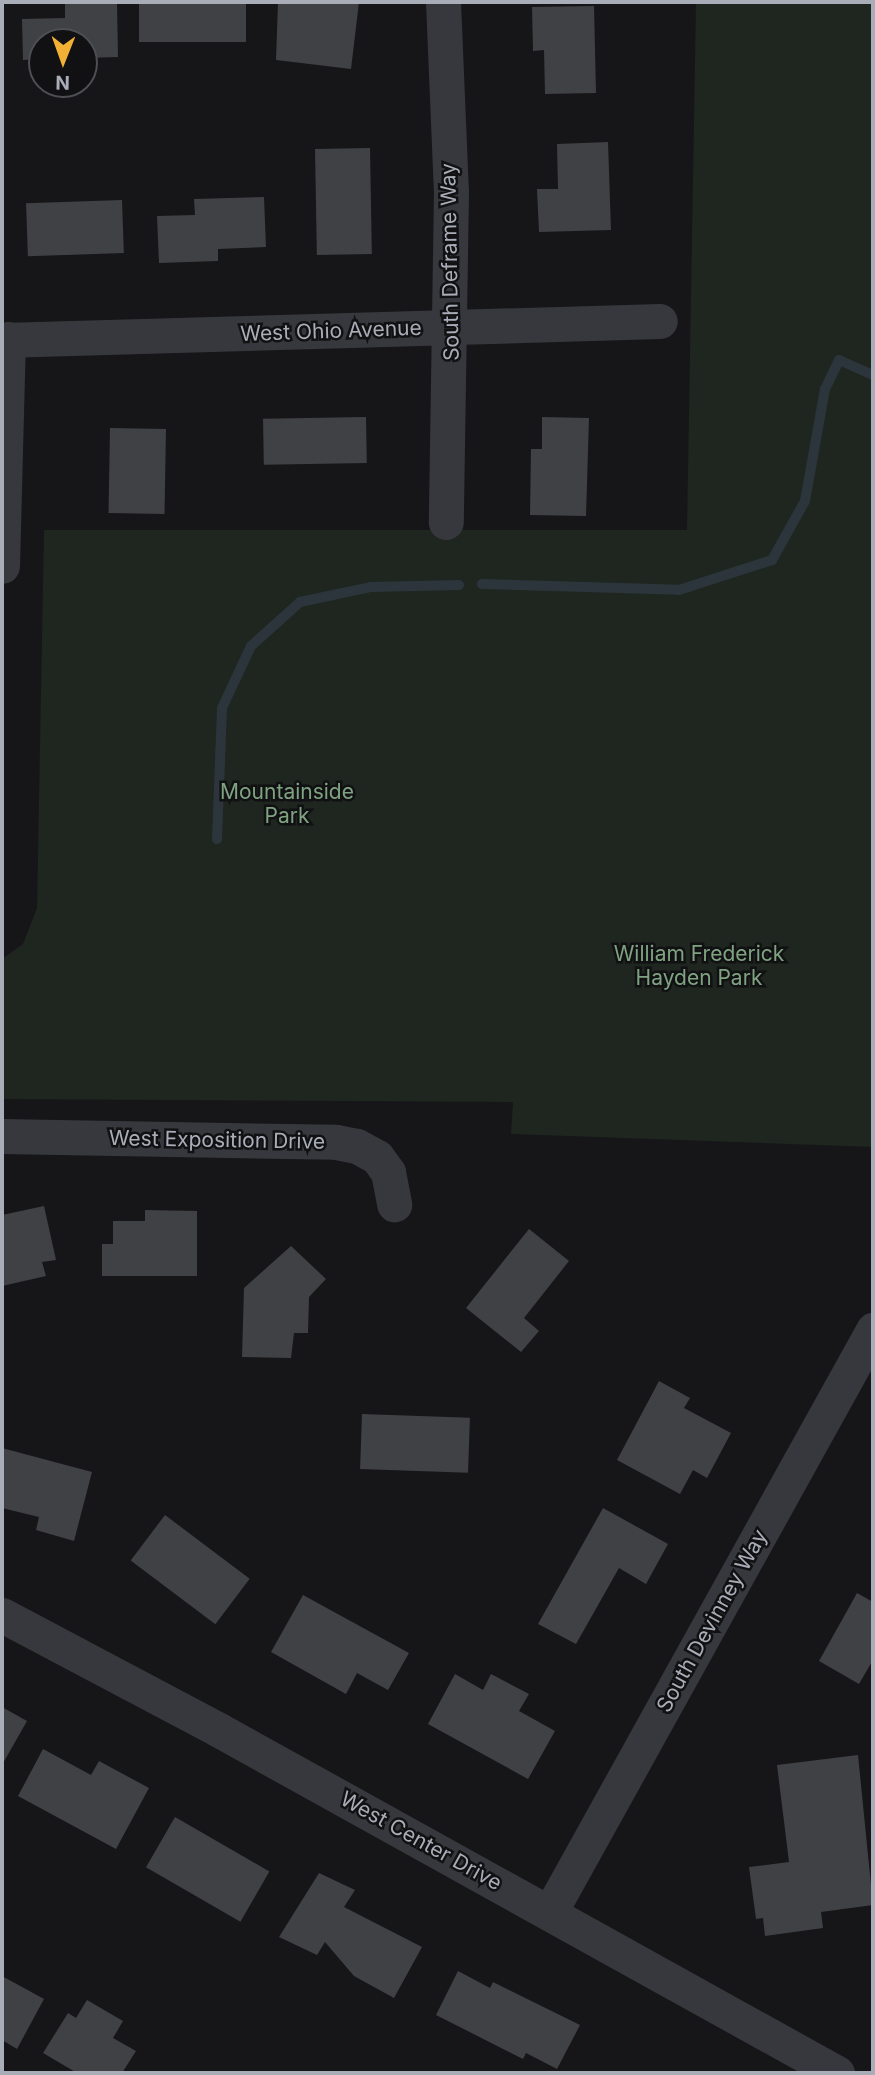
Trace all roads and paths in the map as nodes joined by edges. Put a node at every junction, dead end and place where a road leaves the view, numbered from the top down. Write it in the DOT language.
graph roads {
  1 [pos="443,2"];
  2 [pos="660,321"];
  3 [pos="450,328"];
  4 [pos="5,339"];
  5 [pos="446,522"];
  6 [pos="2,566"];
  7 [pos="2,1136"];
  8 [pos="394,1204"];
  9 [pos="873,1330"];
  10 [pos="2,1615"];
  11 [pos="550,1912"];
  12 [pos="837,2073"];
  1 -- 3 [label="street, South Deframe Way"];
  2 -- 3 [label="street, West Ohio Avenue"];
  3 -- 4 [label="street, West Ohio Avenue"];
  3 -- 5 [label="street, South Deframe Way"];
  4 -- 6 [label="street"];
  7 -- 8 [label="street, West Exposition Drive"];
  9 -- 11 [label="street, South Devinney Way"];
  10 -- 11 [label="street, West Center Drive"];
  11 -- 12 [label="street, West Center Drive"];
}
